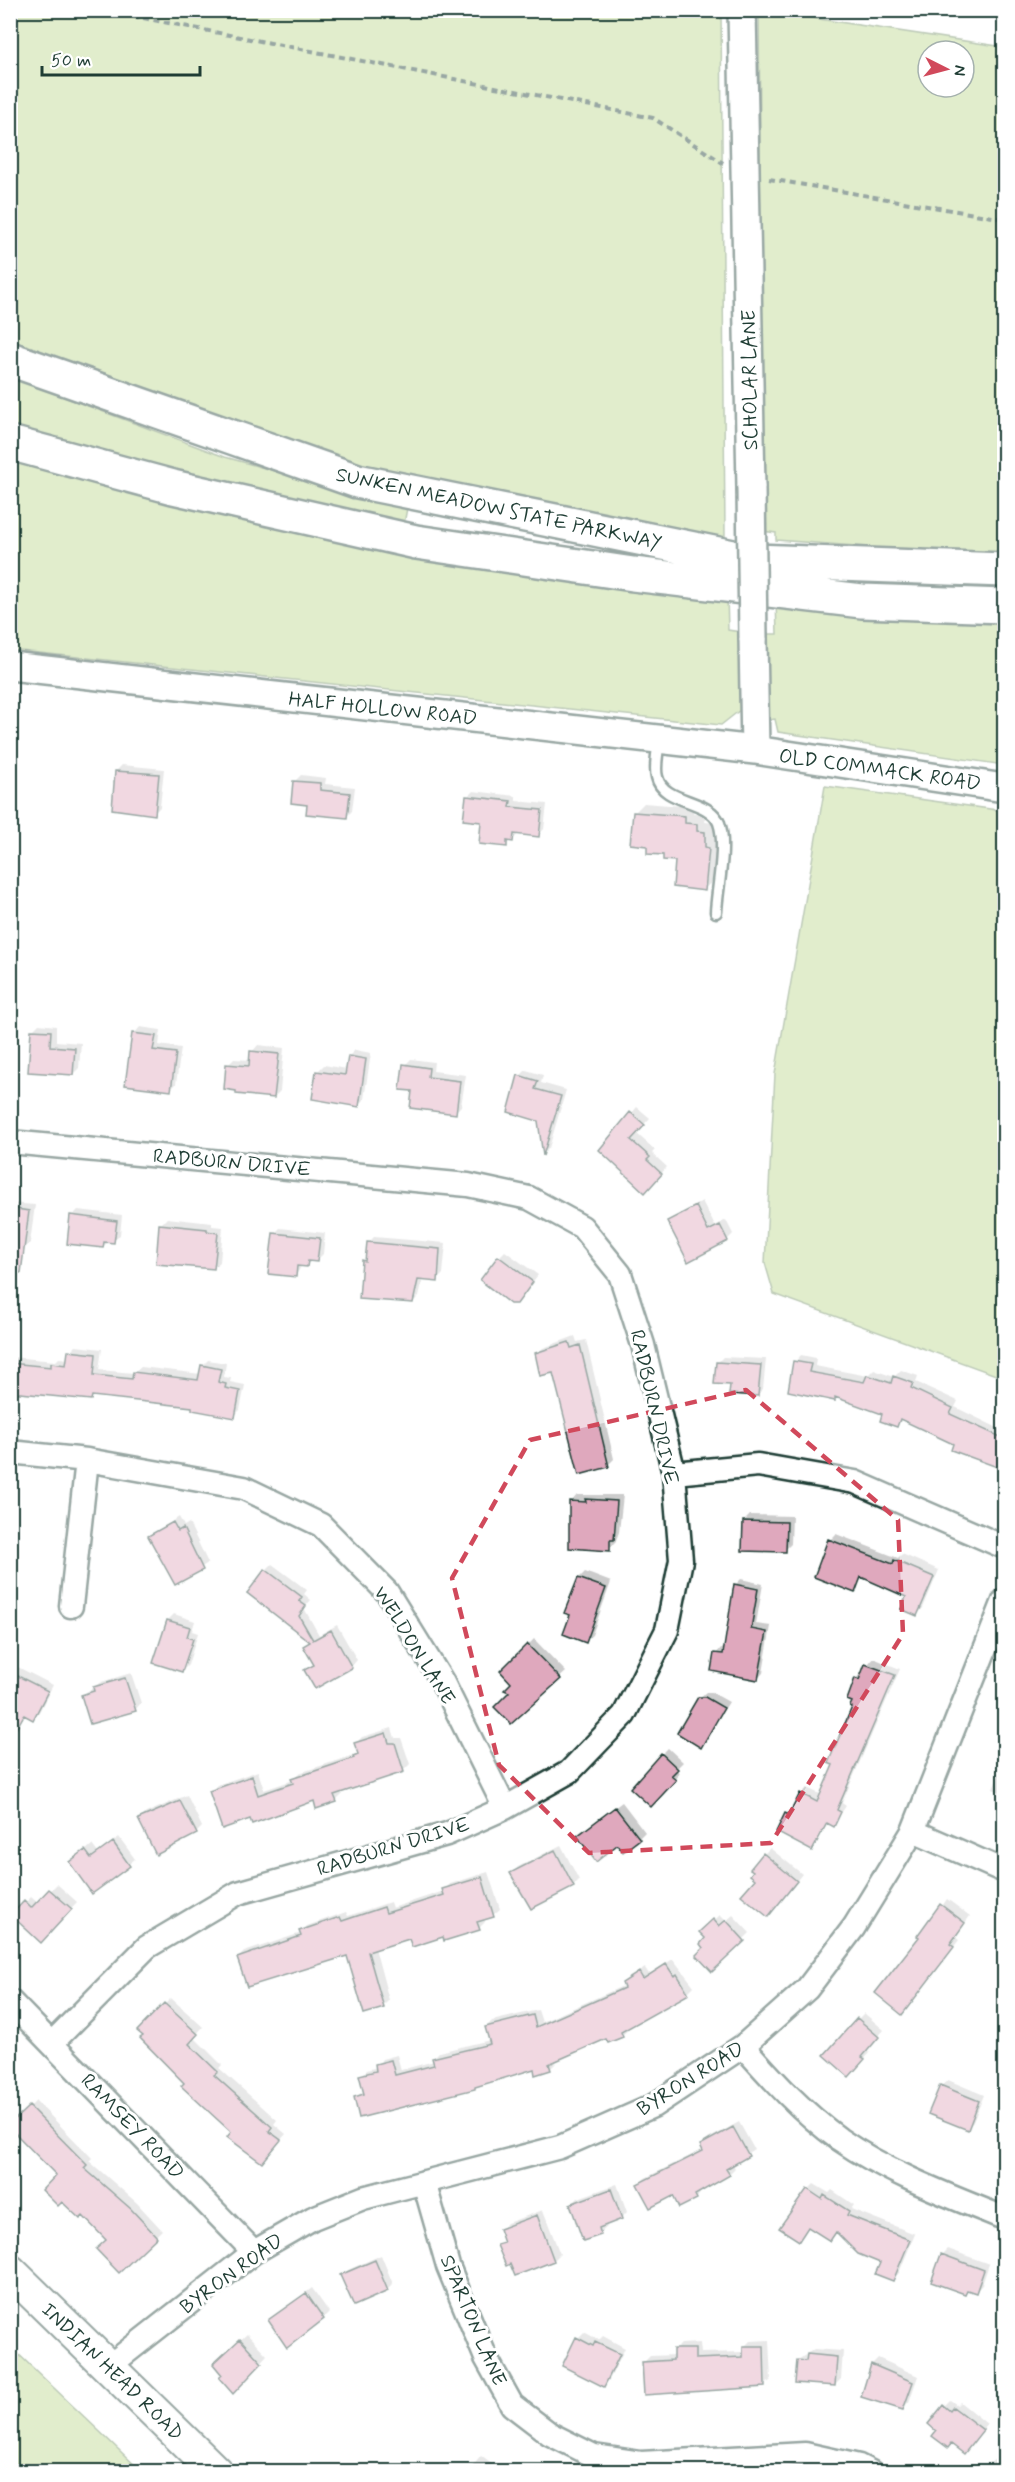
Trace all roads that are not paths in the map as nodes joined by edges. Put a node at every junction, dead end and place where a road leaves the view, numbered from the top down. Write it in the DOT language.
graph roads {
  1 [pos="742,10"];
  2 [pos="10,359"];
  3 [pos="10,443"];
  4 [pos="1005,570"];
  5 [pos="1005,606"];
  6 [pos="10,666"];
  7 [pos="659,740"];
  8 [pos="755,750"];
  9 [pos="1005,788"];
  10 [pos="716,912"];
  11 [pos="10,1142"];
  12 [pos="10,1452"];
  13 [pos="87,1460"];
  14 [pos="674,1473"];
  15 [pos="1005,1547"];
  16 [pos="1005,1601"];
  17 [pos="71,1606"];
  18 [pos="505,1808"];
  19 [pos="913,1831"];
  20 [pos="1005,1871"];
  21 [pos="10,2001"];
  22 [pos="53,2042"];
  23 [pos="743,2046"];
  24 [pos="424,2182"];
  25 [pos="1005,2217"];
  26 [pos="254,2252"];
  27 [pos="10,2271"];
  28 [pos="109,2366"];
  29 [pos="216,2472"];
  30 [pos="871,2472"];
  1 -- 8 [label="street, SCHOLAR LANE, bridge"];
  2 -- 4 [label="highway, SUNKEN MEADOW STATE PARKWAY"];
  3 -- 5 [label="highway, SUNKEN MEADOW STATE PARKWAY"];
  6 -- 7 [label="street, HALF HOLLOW ROAD"];
  7 -- 8 [label="street, HALF HOLLOW ROAD"];
  7 -- 10 [label="lane"];
  8 -- 9 [label="street, OLD COMMACK ROAD"];
  11 -- 14 [label="street, RADBURN DRIVE"];
  12 -- 13 [label="street, WELDON LANE"];
  13 -- 17 [label="street"];
  13 -- 18 [label="street, WELDON LANE"];
  14 -- 15 [label="street"];
  14 -- 18 [label="street, RADBURN DRIVE"];
  16 -- 19 [label="street, BYRON ROAD"];
  18 -- 22 [label="street, RADBURN DRIVE"];
  19 -- 20 [label="street"];
  19 -- 23 [label="street, BYRON ROAD"];
  21 -- 22 [label="street, RAMSEY ROAD"];
  22 -- 26 [label="street, RAMSEY ROAD"];
  23 -- 24 [label="street, BYRON ROAD"];
  23 -- 25 [label="street"];
  24 -- 26 [label="street, BYRON ROAD"];
  24 -- 30 [label="street, SPARTON LANE"];
  26 -- 28 [label="street, BYRON ROAD"];
  27 -- 28 [label="main road, INDIAN HEAD ROAD"];
  28 -- 29 [label="main road, INDIAN HEAD ROAD"];
}
